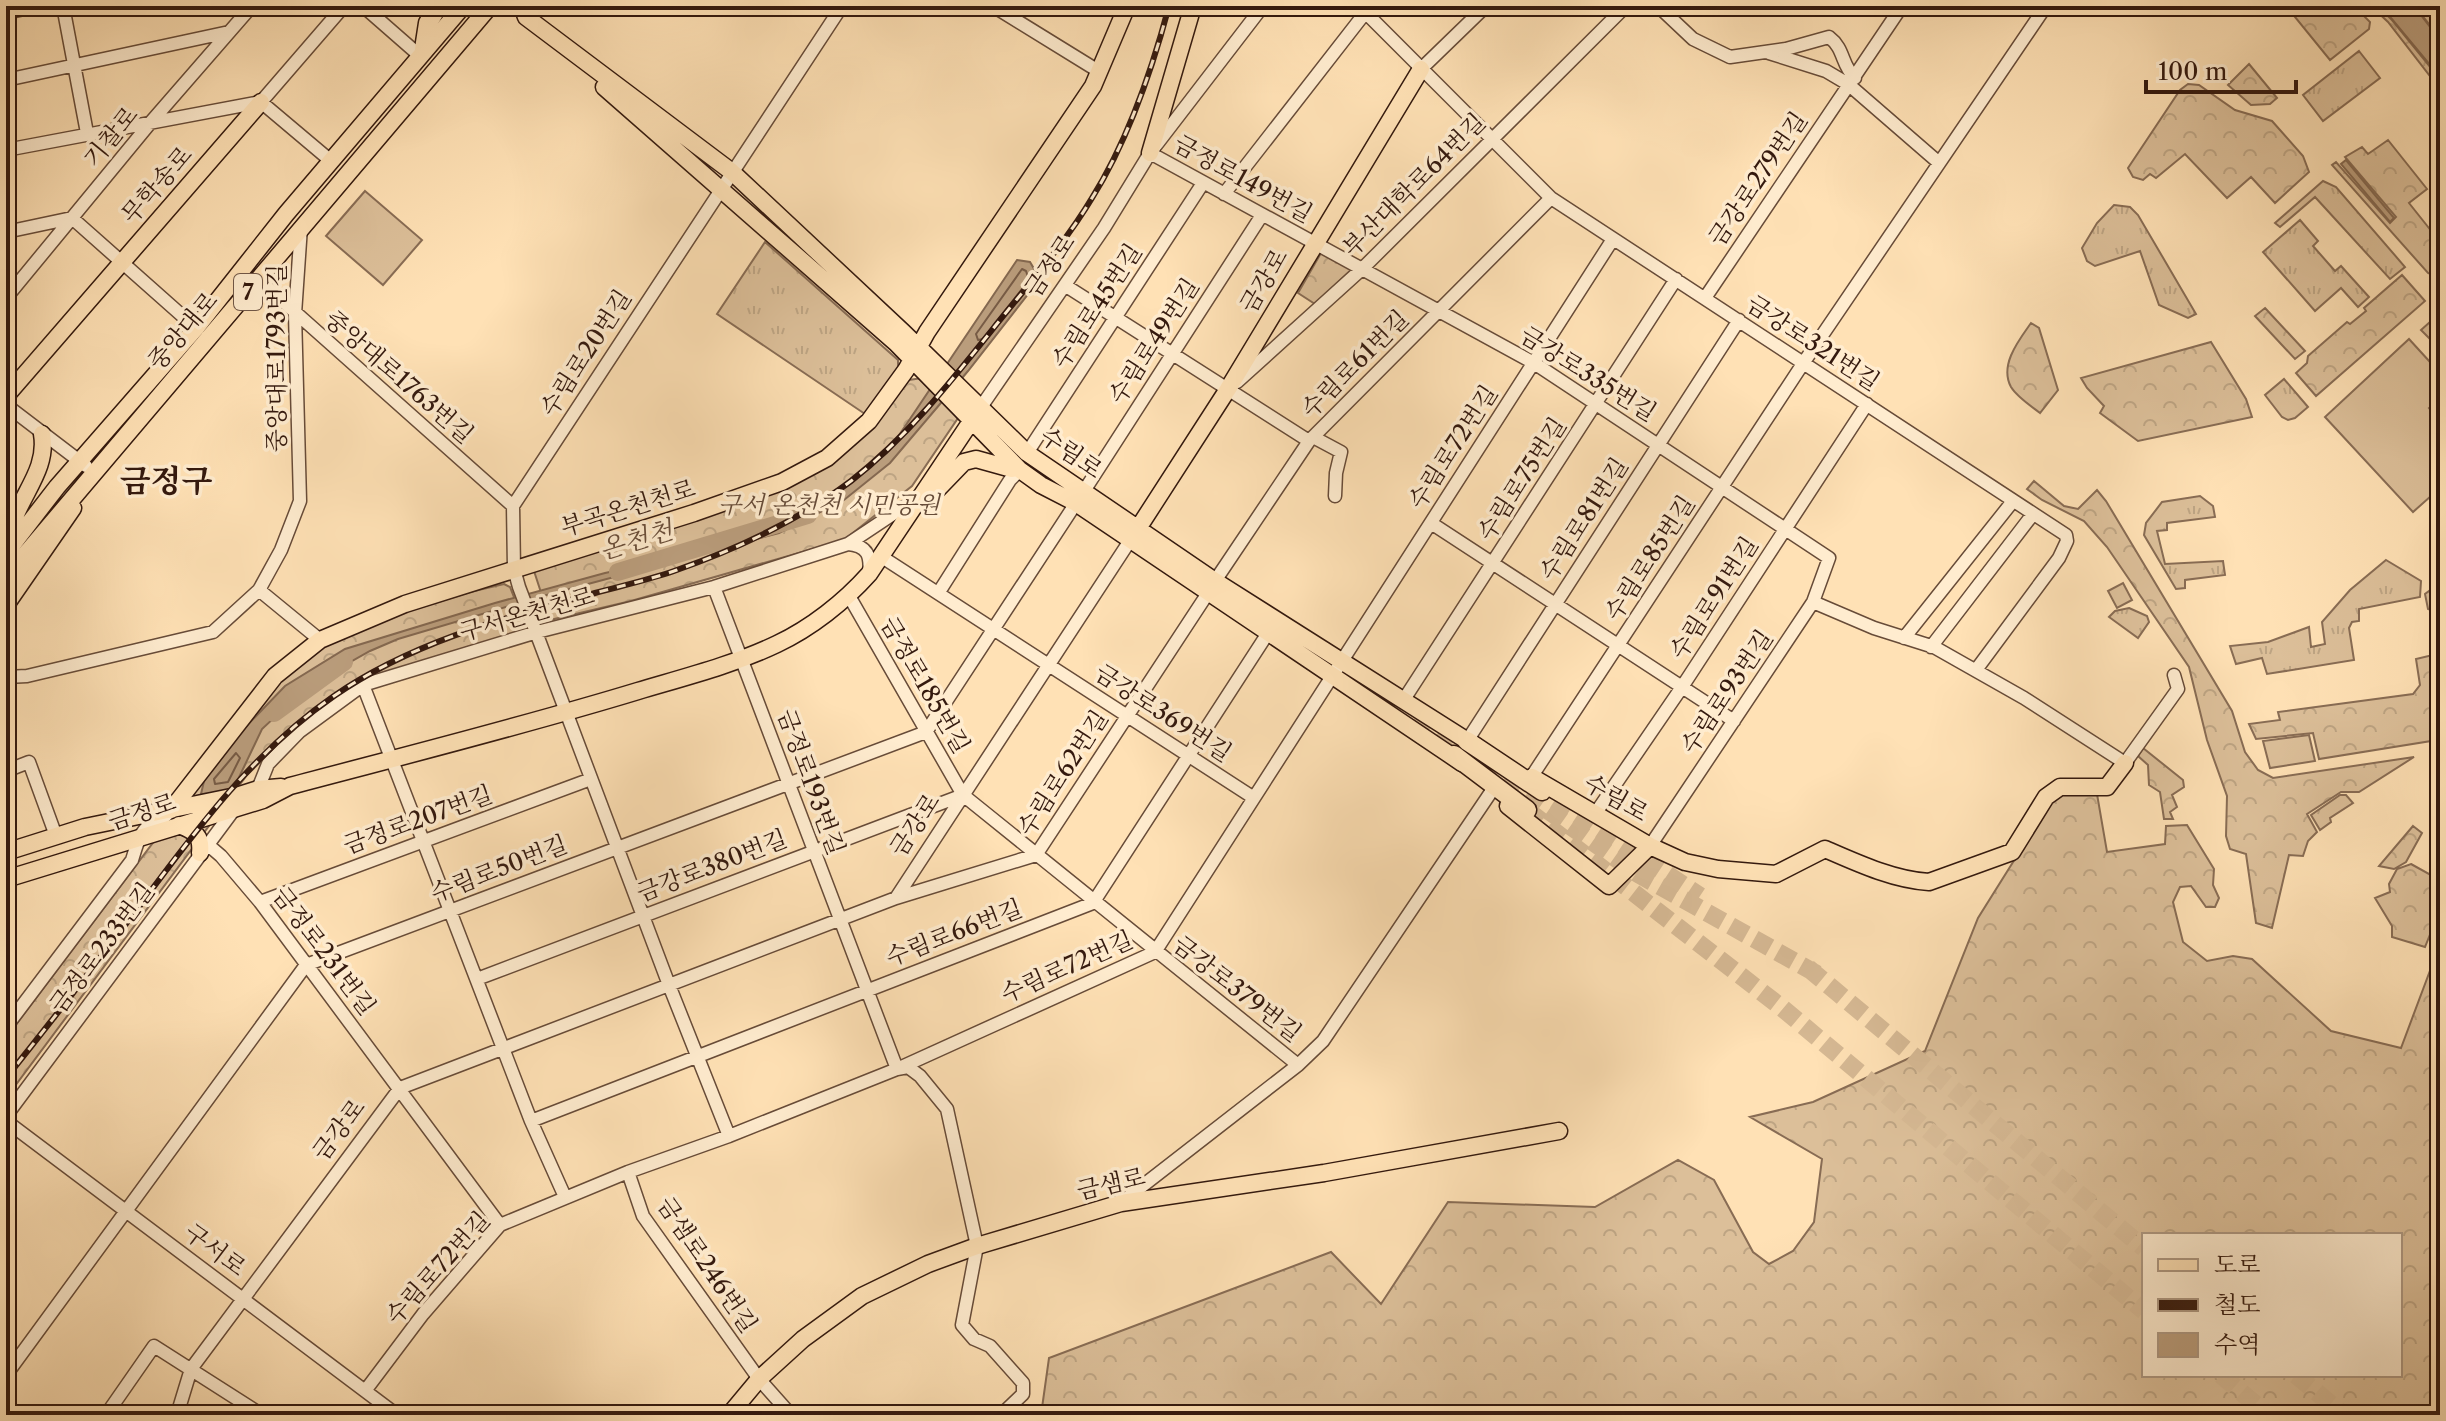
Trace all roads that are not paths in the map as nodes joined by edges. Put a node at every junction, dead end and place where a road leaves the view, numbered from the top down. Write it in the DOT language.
graph roads {
  1 [pos="38,6"];
  2 [pos="63,6"];
  3 [pos="252,6"];
  4 [pos="344,6"];
  5 [pos="363,6"];
  6 [pos="438,6"];
  7 [pos="463,6"];
  8 [pos="490,6"];
  9 [pos="842,6"];
  10 [pos="993,6"];
  11 [pos="1127,6"];
  12 [pos="1193,6"];
  13 [pos="1263,6"];
  14 [pos="1486,6"];
  15 [pos="1626,6"];
  16 [pos="1658,6"];
  17 [pos="1902,6"];
  18 [pos="2046,6"];
  19 [pos="1362,9"];
  20 [pos="520,10"];
  21 [pos="6,13"];
  22 [pos="229,32"];
  23 [pos="421,52"];
  24 [pos="1766,52"];
  25 [pos="73,66"];
  26 [pos="1421,69"];
  27 [pos="1100,72"];
  28 [pos="6,80"];
  29 [pos="1852,81"];
  30 [pos="261,102"];
  31 [pos="151,122"];
  32 [pos="87,133"];
  33 [pos="1492,139"];
  34 [pos="6,150"];
  35 [pos="1150,153"];
  36 [pos="331,161"];
  37 [pos="1938,162"];
  38 [pos="732,172"];
  39 [pos="1203,183"];
  40 [pos="720,190"];
  41 [pos="1224,194"];
  42 [pos="1551,198"];
  43 [pos="1262,215"];
  44 [pos="72,218"];
  45 [pos="301,227"];
  46 [pos="6,232"];
  47 [pos="1613,239"];
  48 [pos="1314,244"];
  49 [pos="122,262"];
  50 [pos="1363,268"];
  51 [pos="1676,279"];
  52 [pos="259,280"];
  53 [pos="1066,286"];
  54 [pos="6,298"];
  55 [pos="1705,298"];
  56 [pos="1438,311"];
  57 [pos="295,314"];
  58 [pos="1116,318"];
  59 [pos="1739,320"];
  60 [pos="196,328"];
  61 [pos="1173,353"];
  62 [pos="918,356"];
  63 [pos="1804,362"];
  64 [pos="1534,363"];
  65 [pos="1228,389"];
  66 [pos="6,396"];
  67 [pos="1596,404"];
  68 [pos="1867,404"];
  69 [pos="6,405"];
  70 [pos="977,413"];
  71 [pos="42,434"];
  72 [pos="1311,439"];
  73 [pos="1658,445"];
  74 [pos="1027,453"];
  75 [pos="79,461"];
  76 [pos="1020,470"];
  77 [pos="95,472"];
  78 [pos="57,487"];
  79 [pos="1722,487"];
  80 [pos="80,490"];
  81 [pos="1335,496"];
  82 [pos="1080,497"];
  83 [pos="919,500"];
  84 [pos="2013,501"];
  85 [pos="513,506"];
  86 [pos="2033,514"];
  87 [pos="1431,523"];
  88 [pos="9,529"];
  89 [pos="1785,529"];
  90 [pos="1133,536"];
  91 [pos="848,544"];
  92 [pos="6,553"];
  93 [pos="882,557"];
  94 [pos="1829,558"];
  95 [pos="1493,564"];
  96 [pos="514,569"];
  97 [pos="869,574"];
  98 [pos="6,577"];
  99 [pos="714,587"];
  100 [pos="1212,587"];
  101 [pos="259,590"];
  102 [pos="939,592"];
  103 [pos="849,596"];
  104 [pos="1813,602"];
  105 [pos="1555,604"];
  106 [pos="6,605"];
  107 [pos="994,628"];
  108 [pos="536,629"];
  109 [pos="1268,633"];
  110 [pos="1904,638"];
  111 [pos="320,640"];
  112 [pos="1619,646"];
  113 [pos="1931,647"];
  114 [pos="741,659"];
  115 [pos="1049,664"];
  116 [pos="1338,668"];
  117 [pos="1976,670"];
  118 [pos="2174,675"];
  119 [pos="6,677"];
  120 [pos="363,685"];
  121 [pos="1682,687"];
  122 [pos="1403,701"];
  123 [pos="567,713"];
  124 [pos="1127,715"];
  125 [pos="1734,721"];
  126 [pos="926,732"];
  127 [pos="1460,748"];
  128 [pos="1190,756"];
  129 [pos="393,759"];
  130 [pos="2125,763"];
  131 [pos="6,771"];
  132 [pos="591,779"];
  133 [pos="788,784"];
  134 [pos="1537,784"];
  135 [pos="290,786"];
  136 [pos="258,789"];
  137 [pos="1496,791"];
  138 [pos="963,795"];
  139 [pos="1254,798"];
  140 [pos="232,805"];
  141 [pos="1527,810"];
  142 [pos="175,814"];
  143 [pos="1595,814"];
  144 [pos="56,836"];
  145 [pos="139,838"];
  146 [pos="424,841"];
  147 [pos="1650,846"];
  148 [pos="618,848"];
  149 [pos="204,849"];
  150 [pos="813,851"];
  151 [pos="6,852"];
  152 [pos="1036,855"];
  153 [pos="6,879"];
  154 [pos="896,898"];
  155 [pos="260,902"];
  156 [pos="1093,903"];
  157 [pos="451,910"];
  158 [pos="643,915"];
  159 [pos="839,920"];
  160 [pos="1155,952"];
  161 [pos="306,965"];
  162 [pos="477,979"];
  163 [pos="669,985"];
  164 [pos="867,991"];
  165 [pos="6,1027"];
  166 [pos="503,1048"];
  167 [pos="697,1057"];
  168 [pos="1298,1065"];
  169 [pos="897,1069"];
  170 [pos="400,1088"];
  171 [pos="6,1118"];
  172 [pos="531,1121"];
  173 [pos="1559,1131"];
  174 [pos="729,1136"];
  175 [pos="628,1172"];
  176 [pos="565,1197"];
  177 [pos="1121,1203"];
  178 [pos="125,1210"];
  179 [pos="500,1225"];
  180 [pos="977,1246"];
  181 [pos="242,1298"];
  182 [pos="191,1369"];
  183 [pos="6,1375"];
  184 [pos="759,1379"];
  185 [pos="365,1391"];
  186 [pos="106,1415"];
  187 [pos="177,1415"];
  188 [pos="262,1415"];
  189 [pos="397,1415"];
  190 [pos="729,1415"];
  191 [pos="791,1415"];
  192 [pos="1001,1415"];
  1 -- 21 [label="street"];
  2 -- 25 [label="street"];
  3 -- 22 [label="street, 기찰로"];
  4 -- 30 [label="street, 무학송로"];
  5 -- 23 [label="street"];
  6 -- 23 [label="highway"];
  7 -- 23 [label="main road, 중앙대로 / 7"];
  8 -- 45 [label="main road, 중앙대로 / 7"];
  9 -- 38 [label="street, 수림로20번길"];
  10 -- 27 [label="street"];
  11 -- 27 [label="main road, 부곡온천천로"];
  12 -- 35 [label="main road"];
  13 -- 35 [label="street, 금정로"];
  14 -- 26 [label="street, 금강로"];
  15 -- 33 [label="street, 부산대학로64번길"];
  16 -- 24 [label="street"];
  17 -- 29 [label="street, 금강로279번길"];
  18 -- 37 [label="street"];
  19 -- 26 [label="street"];
  19 -- 41 [label="street"];
  20 -- 38 [label="main road, 수림로"];
  20 -- 40 [label="main road, 수림로"];
  22 -- 25 [label="street"];
  22 -- 31 [label="street, 기찰로"];
  23 -- 36 [label="main road, 중앙대로 / 7"];
  24 -- 29 [label="street"];
  24 -- 29 [label="street"];
  25 -- 28 [label="street"];
  25 -- 32 [label="street"];
  26 -- 33 [label="street, 금강로321번길"];
  26 -- 48 [label="main road, 금강로"];
  27 -- 62 [label="main road, 부곡온천천로"];
  29 -- 37 [label="street"];
  29 -- 55 [label="street, 금강로279번길"];
  30 -- 31 [label="street"];
  30 -- 36 [label="street"];
  30 -- 49 [label="main road, 무학송로"];
  31 -- 32 [label="street"];
  31 -- 44 [label="street, 기찰로"];
  32 -- 34 [label="street"];
  33 -- 42 [label="street, 금강로321번길"];
  33 -- 50 [label="street, 부산대학로64번길"];
  35 -- 39 [label="street, 금정로149번길"];
  35 -- 53 [label="street, 금정로"];
  36 -- 60 [label="main road, 중앙대로 / 7"];
  37 -- 63 [label="street"];
  38 -- 40 [label="street, 수림로20번길"];
  38 -- 62 [label="main road, 수림로"];
  39 -- 41 [label="street, 금정로149번길"];
  39 -- 58 [label="street, 수림로45번길"];
  40 -- 62 [label="main road, 수림로"];
  40 -- 85 [label="street, 수림로20번길"];
  41 -- 43 [label="street, 금정로149번길"];
  42 -- 47 [label="street, 금강로321번길"];
  42 -- 56 [label="street, 수림로61번길"];
  43 -- 48 [label="street, 금정로149번길"];
  43 -- 61 [label="street, 수림로49번길"];
  44 -- 46 [label="street"];
  44 -- 49 [label="street"];
  44 -- 54 [label="street, 기찰로"];
  45 -- 52 [label="main road, 중앙대로 / 7"];
  45 -- 57 [label="street, 중앙대로1793번길"];
  47 -- 51 [label="street, 금강로321번길"];
  47 -- 64 [label="street, 수림로72번길"];
  48 -- 50 [label="street, 금강로335번길"];
  48 -- 65 [label="main road, 금강로"];
  49 -- 60 [label="street"];
  49 -- 66 [label="main road, 무학송로"];
  50 -- 56 [label="street, 금강로335번길"];
  50 -- 65 [label="street, 부산대학로64번길"];
  51 -- 55 [label="street, 금강로321번길"];
  51 -- 67 [label="street, 수림로75번길"];
  52 -- 57 [label="street, 중앙대로1763번길"];
  52 -- 77 [label="main road, 중앙대로 / 7"];
  53 -- 58 [label="street"];
  53 -- 70 [label="street, 금정로"];
  55 -- 59 [label="street, 금강로321번길"];
  56 -- 64 [label="street, 금강로335번길"];
  56 -- 72 [label="street, 수림로61번길"];
  57 -- 85 [label="street, 중앙대로1763번길"];
  57 -- 101 [label="street, 중앙대로1793번길"];
  58 -- 61 [label="street"];
  58 -- 74 [label="street, 수림로45번길"];
  59 -- 63 [label="street, 금강로321번길"];
  59 -- 73 [label="street, 수림로81번길"];
  60 -- 75 [label="main road, 중앙대로 / 7"];
  61 -- 65 [label="street"];
  61 -- 82 [label="street, 수림로49번길"];
  62 -- 70 [label="main road, 수림로"];
  62 -- 96 [label="main road, 부곡온천천로"];
  63 -- 68 [label="street, 금강로321번길"];
  63 -- 79 [label="street, 수림로85번길"];
  64 -- 67 [label="street, 금강로335번길"];
  64 -- 87 [label="street, 수림로72번길"];
  65 -- 72 [label="street"];
  65 -- 90 [label="main road, 금강로"];
  67 -- 73 [label="street, 금강로335번길"];
  67 -- 95 [label="street, 수림로75번길"];
  68 -- 84 [label="street, 금강로321번길"];
  68 -- 89 [label="street, 수림로91번길"];
  69 -- 71 [label="street"];
  70 -- 74 [label="main road, 수림로"];
  70 -- 76 [label="main road, 수림로"];
  70 -- 83 [label="main road, 금정로"];
  71 -- 75 [label="street"];
  71 -- 88 [label="main road"];
  72 -- 81 [label="street"];
  72 -- 100 [label="street, 수림로61번길"];
  73 -- 79 [label="street, 금강로335번길"];
  73 -- 105 [label="street, 수림로81번길"];
  74 -- 82 [label="main road, 수림로"];
  75 -- 77 [label="street"];
  75 -- 78 [label="main road, 중앙대로 / 7"];
  76 -- 82 [label="main road, 수림로"];
  76 -- 83 [label="main road"];
  76 -- 102 [label="street, 수림로"];
  77 -- 80 [label="main road, 중앙대로 / 7"];
  78 -- 88 [label="main road"];
  78 -- 92 [label="main road, 중앙대로 / 7"];
  79 -- 89 [label="street, 금강로335번길"];
  79 -- 112 [label="street, 수림로85번길"];
  80 -- 98 [label="main road, 중앙대로 / 7"];
  80 -- 106 [label="main road"];
  82 -- 90 [label="main road, 수림로"];
  82 -- 107 [label="street"];
  83 -- 91 [label="street, 구서온천천로"];
  83 -- 93 [label="main road, 금정로"];
  84 -- 86 [label="street, 금강로321번길"];
  84 -- 110 [label="street"];
  85 -- 96 [label="street"];
  86 -- 113 [label="street"];
  86 -- 117 [label="street, 금강로321번길"];
  87 -- 95 [label="street"];
  87 -- 116 [label="street, 수림로72번길"];
  89 -- 94 [label="street, 금강로335번길"];
  89 -- 121 [label="street, 수림로91번길"];
  90 -- 100 [label="main road, 수림로"];
  90 -- 115 [label="street, 금강로"];
  91 -- 97 [label="street"];
  91 -- 99 [label="street, 구서온천천로"];
  93 -- 97 [label="main road, 금정로"];
  93 -- 102 [label="street"];
  94 -- 104 [label="street, 수림로93번길"];
  95 -- 105 [label="street"];
  95 -- 122 [label="street, 수림로75번길"];
  96 -- 108 [label="street"];
  96 -- 111 [label="main road, 부곡온천천로"];
  97 -- 103 [label="main road, 금정로"];
  99 -- 108 [label="street, 구서온천천로"];
  99 -- 114 [label="street, 금정로193번길"];
  100 -- 109 [label="main road, 수림로"];
  100 -- 116 [label="main road, 수림로"];
  100 -- 124 [label="street, 수림로62번길"];
  101 -- 111 [label="street"];
  101 -- 119 [label="street, 중앙대로1793번길"];
  102 -- 107 [label="street"];
  103 -- 114 [label="main road, 금정로"];
  103 -- 126 [label="street, 금정로185번길"];
  104 -- 110 [label="street"];
  104 -- 125 [label="street, 수림로93번길"];
  105 -- 112 [label="street"];
  105 -- 127 [label="street, 수림로81번길"];
  107 -- 115 [label="street"];
  107 -- 126 [label="street"];
  108 -- 120 [label="street, 구서온천천로"];
  108 -- 123 [label="street"];
  109 -- 116 [label="main road, 수림로"];
  109 -- 128 [label="street"];
  110 -- 113 [label="street"];
  111 -- 142 [label="main road, 부곡온천천로"];
  112 -- 121 [label="street"];
  112 -- 134 [label="street, 수림로85번길"];
  113 -- 117 [label="street"];
  114 -- 123 [label="main road, 금정로"];
  114 -- 133 [label="street, 금정로193번길"];
  115 -- 124 [label="street, 금강로369번길"];
  115 -- 138 [label="street, 금강로"];
  116 -- 122 [label="main road, 수림로"];
  116 -- 127 [label="main road, 수림로"];
  116 -- 139 [label="street, 수림로72번길"];
  117 -- 130 [label="street"];
  118 -- 130 [label="street, 수림로"];
  120 -- 129 [label="street"];
  120 -- 136 [label="street, 구서온천천로"];
  121 -- 125 [label="street"];
  121 -- 143 [label="street, 수림로91번길"];
  122 -- 127 [label="main road, 수림로"];
  123 -- 129 [label="main road, 금정로"];
  123 -- 132 [label="street"];
  124 -- 128 [label="street, 금강로369번길"];
  124 -- 152 [label="street, 수림로62번길"];
  125 -- 147 [label="street, 수림로93번길"];
  126 -- 133 [label="street, 수림로50번길"];
  126 -- 138 [label="street, 금정로185번길"];
  127 -- 134 [label="highway"];
  127 -- 137 [label="highway"];
  128 -- 139 [label="street, 금강로369번길"];
  128 -- 156 [label="street"];
  129 -- 135 [label="main road, 금정로"];
  129 -- 146 [label="street"];
  130 -- 147 [label="main road, 수림로"];
  131 -- 144 [label="street"];
  132 -- 146 [label="street, 금정로207번길"];
  132 -- 148 [label="street"];
  133 -- 148 [label="street, 수림로50번길"];
  133 -- 150 [label="street, 금정로193번길"];
  134 -- 143 [label="main road, 수림로"];
  135 -- 136 [label="main road, 금정로"];
  135 -- 140 [label="main road, 금정로"];
  136 -- 140 [label="main road, 금정로"];
  137 -- 141 [label="highway"];
  137 -- 147 [label="main road, 수림로"];
  137 -- 168 [label="street"];
  138 -- 150 [label="street, 금강로380번길"];
  138 -- 152 [label="street, 금강로379번길"];
  138 -- 154 [label="street, 금강로"];
  139 -- 160 [label="street, 수림로72번길"];
  140 -- 142 [label="main road, 금정로"];
  140 -- 149 [label="street, 금정로233번길"];
  142 -- 144 [label="main road, 금정로"];
  142 -- 145 [label="main road, 금정로"];
  142 -- 145 [label="street"];
  142 -- 149 [label="main road"];
  143 -- 147 [label="main road, 수림로"];
  144 -- 151 [label="main road, 금정로"];
  145 -- 153 [label="main road, 금정로"];
  145 -- 165 [label="street"];
  146 -- 155 [label="street, 금정로207번길"];
  146 -- 157 [label="street"];
  148 -- 157 [label="street, 수림로50번길"];
  148 -- 158 [label="street"];
  149 -- 155 [label="street, 금정로231번길"];
  149 -- 171 [label="street, 금정로233번길"];
  150 -- 158 [label="street, 금강로380번길"];
  150 -- 159 [label="street, 금정로193번길"];
  152 -- 154 [label="street, 수림로62번길"];
  152 -- 156 [label="street, 금강로379번길"];
  154 -- 159 [label="street"];
  155 -- 161 [label="street, 금정로231번길"];
  156 -- 160 [label="street, 금강로379번길"];
  156 -- 164 [label="street, 수림로66번길"];
  157 -- 161 [label="street, 수림로50번길"];
  157 -- 162 [label="street"];
  158 -- 162 [label="street, 금강로380번길"];
  158 -- 163 [label="street"];
  159 -- 163 [label="street"];
  159 -- 164 [label="street, 금정로193번길"];
  160 -- 168 [label="street, 금강로379번길"];
  160 -- 169 [label="street, 수림로72번길"];
  161 -- 170 [label="street, 금정로231번길"];
  161 -- 178 [label="street"];
  162 -- 166 [label="street"];
  163 -- 166 [label="street"];
  163 -- 167 [label="street"];
  164 -- 167 [label="street, 수림로66번길"];
  164 -- 169 [label="street, 금정로193번길"];
  166 -- 170 [label="street"];
  166 -- 172 [label="street"];
  167 -- 172 [label="street, 수림로66번길"];
  167 -- 174 [label="street"];
  168 -- 177 [label="street"];
  169 -- 174 [label="street, 수림로72번길"];
  169 -- 180 [label="street"];
  170 -- 179 [label="street, 금정로231번길"];
  170 -- 181 [label="street, 금강로"];
  171 -- 178 [label="street, 구서로"];
  172 -- 176 [label="street"];
  173 -- 177 [label="main road, 금샘로"];
  174 -- 175 [label="street, 수림로72번길"];
  175 -- 176 [label="street, 수림로72번길"];
  175 -- 184 [label="street, 금샘로246번길"];
  176 -- 179 [label="street, 수림로72번길"];
  177 -- 180 [label="main road, 금샘로"];
  178 -- 181 [label="street, 구서로"];
  178 -- 183 [label="street"];
  179 -- 185 [label="street, 수림로72번길"];
  180 -- 184 [label="main road, 금샘로"];
  180 -- 192 [label="street"];
  181 -- 182 [label="street, 금강로"];
  181 -- 185 [label="street, 구서로"];
  182 -- 186 [label="street"];
  182 -- 187 [label="street, 금강로"];
  182 -- 188 [label="street"];
  184 -- 190 [label="main road, 금샘로"];
  184 -- 191 [label="street, 금샘로246번길"];
  185 -- 189 [label="street, 구서로"];
}
